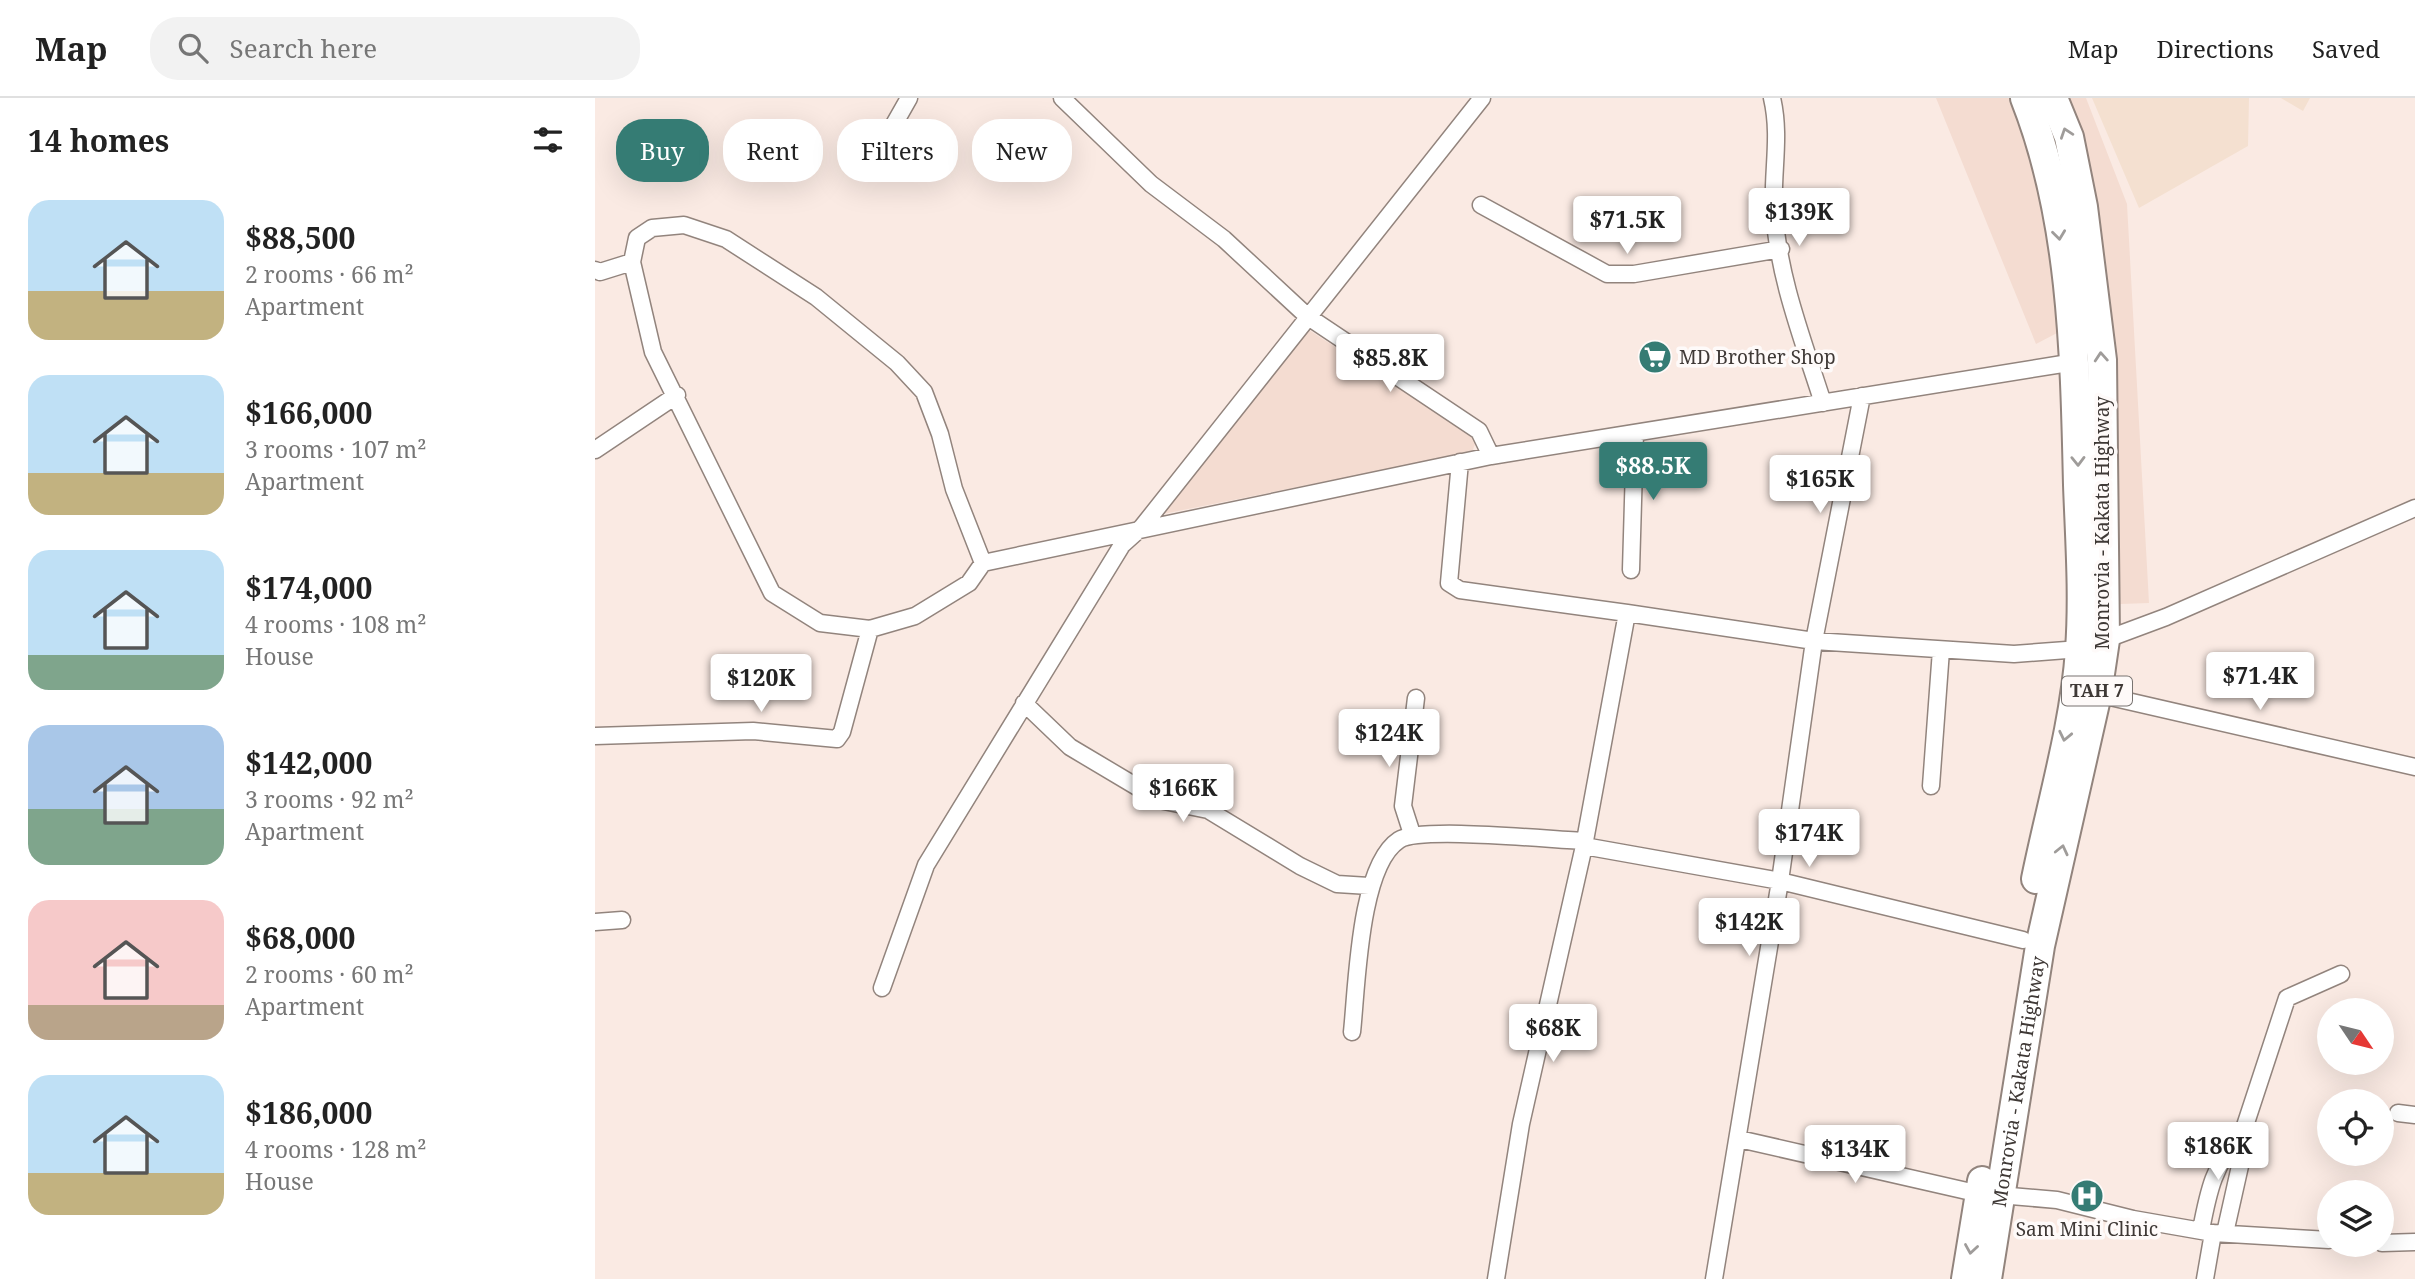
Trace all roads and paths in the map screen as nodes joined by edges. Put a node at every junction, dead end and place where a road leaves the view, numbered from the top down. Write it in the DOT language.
graph roads {
  1 [pos="909,98"];
  2 [pos="1062,98"];
  3 [pos="1482,98"];
  4 [pos="1772,98"];
  5 [pos="2025,98"];
  6 [pos="2053,98"];
  7 [pos="897,119"];
  8 [pos="1481,205"];
  9 [pos="1781,248"];
  10 [pos="632,262"];
  11 [pos="595,270"];
  12 [pos="1307,316"];
  13 [pos="2075,362"];
  14 [pos="677,395"];
  15 [pos="1862,396"];
  16 [pos="1823,403"];
  17 [pos="1635,433"];
  18 [pos="595,450"];
  19 [pos="1490,456"];
  20 [pos="1459,462"];
  21 [pos="2415,508"];
  22 [pos="1142,527"];
  23 [pos="983,563"];
  24 [pos="1631,570"];
  25 [pos="1627,613"];
  26 [pos="870,629"];
  27 [pos="1814,641"];
  28 [pos="2092,645"];
  29 [pos="1941,650"];
  30 [pos="2097,694"];
  31 [pos="1416,698"];
  32 [pos="1024,703"];
  33 [pos="595,736"];
  34 [pos="2415,766"];
  35 [pos="1931,786"];
  36 [pos="1412,834"];
  37 [pos="1584,843"];
  38 [pos="1780,881"];
  39 [pos="1369,887"];
  40 [pos="622,920"];
  41 [pos="595,922"];
  42 [pos="2023,940"];
  43 [pos="2341,974"];
  44 [pos="882,988"];
  45 [pos="1352,1032"];
  46 [pos="2397,1113"];
  47 [pos="2415,1115"];
  48 [pos="2242,1135"];
  49 [pos="1739,1139"];
  50 [pos="1990,1195"];
  51 [pos="2213,1232"];
  52 [pos="2317,1239"];
  53 [pos="2415,1242"];
  54 [pos="2394,1243"];
  55 [pos="1496,1279"];
  56 [pos="1714,1279"];
  57 [pos="1966,1279"];
  58 [pos="1987,1279"];
  59 [pos="2206,1279"];
  1 -- 7 [label="street"];
  2 -- 12 [label="street"];
  3 -- 12 [label="street"];
  4 -- 9 [label="street"];
  5 -- 13 [label="highway, Monrovia - Kakata Highway / TAH 7, one-way"];
  28 -- 6 [label="highway, Monrovia - Kakata Highway / TAH 7, one-way"];
  8 -- 9 [label="street"];
  9 -- 16 [label="street"];
  10 -- 11 [label="street"];
  10 -- 14 [label="street"];
  10 -- 23 [label="street"];
  12 -- 19 [label="street"];
  12 -- 22 [label="street"];
  13 -- 15 [label="street"];
  13 -- 28 [label="highway, Monrovia - Kakata Highway / TAH 7, one-way"];
  14 -- 18 [label="street"];
  14 -- 26 [label="street"];
  15 -- 16 [label="street"];
  15 -- 27 [label="street"];
  16 -- 17 [label="street"];
  17 -- 19 [label="street"];
  17 -- 24 [label="street"];
  19 -- 20 [label="street"];
  20 -- 22 [label="street"];
  20 -- 25 [label="street"];
  21 -- 28 [label="street"];
  22 -- 23 [label="street"];
  22 -- 32 [label="street"];
  23 -- 26 [label="street"];
  25 -- 27 [label="street"];
  25 -- 37 [label="street"];
  26 -- 33 [label="street"];
  27 -- 29 [label="street"];
  27 -- 38 [label="street"];
  28 -- 29 [label="street"];
  28 -- 30 [label="highway, Monrovia - Kakata Highway / TAH 7"];
  28 -- 42 [label="highway, Monrovia - Kakata Highway / TAH 7, one-way"];
  29 -- 35 [label="street"];
  30 -- 34 [label="street"];
  50 -- 30 [label="highway, Monrovia - Kakata Highway / TAH 7, one-way"];
  31 -- 36 [label="street"];
  32 -- 39 [label="street"];
  32 -- 44 [label="street"];
  36 -- 37 [label="street"];
  36 -- 39 [label="street"];
  37 -- 38 [label="street"];
  37 -- 55 [label="street"];
  38 -- 42 [label="street"];
  38 -- 49 [label="street"];
  39 -- 45 [label="street"];
  40 -- 41 [label="street"];
  42 -- 50 [label="highway, Monrovia - Kakata Highway / TAH 7"];
  43 -- 48 [label="street"];
  46 -- 47 [label="street"];
  48 -- 51 [label="street"];
  48 -- 51 [label="street"];
  49 -- 50 [label="street"];
  49 -- 56 [label="street"];
  50 -- 51 [label="street"];
  50 -- 57 [label="highway, Monrovia - Kakata Highway / TAH 7, one-way"];
  50 -- 58 [label="highway, Monrovia - Kakata Highway / TAH 7"];
  51 -- 52 [label="street"];
  51 -- 59 [label="street"];
  53 -- 54 [label="street"];
}
